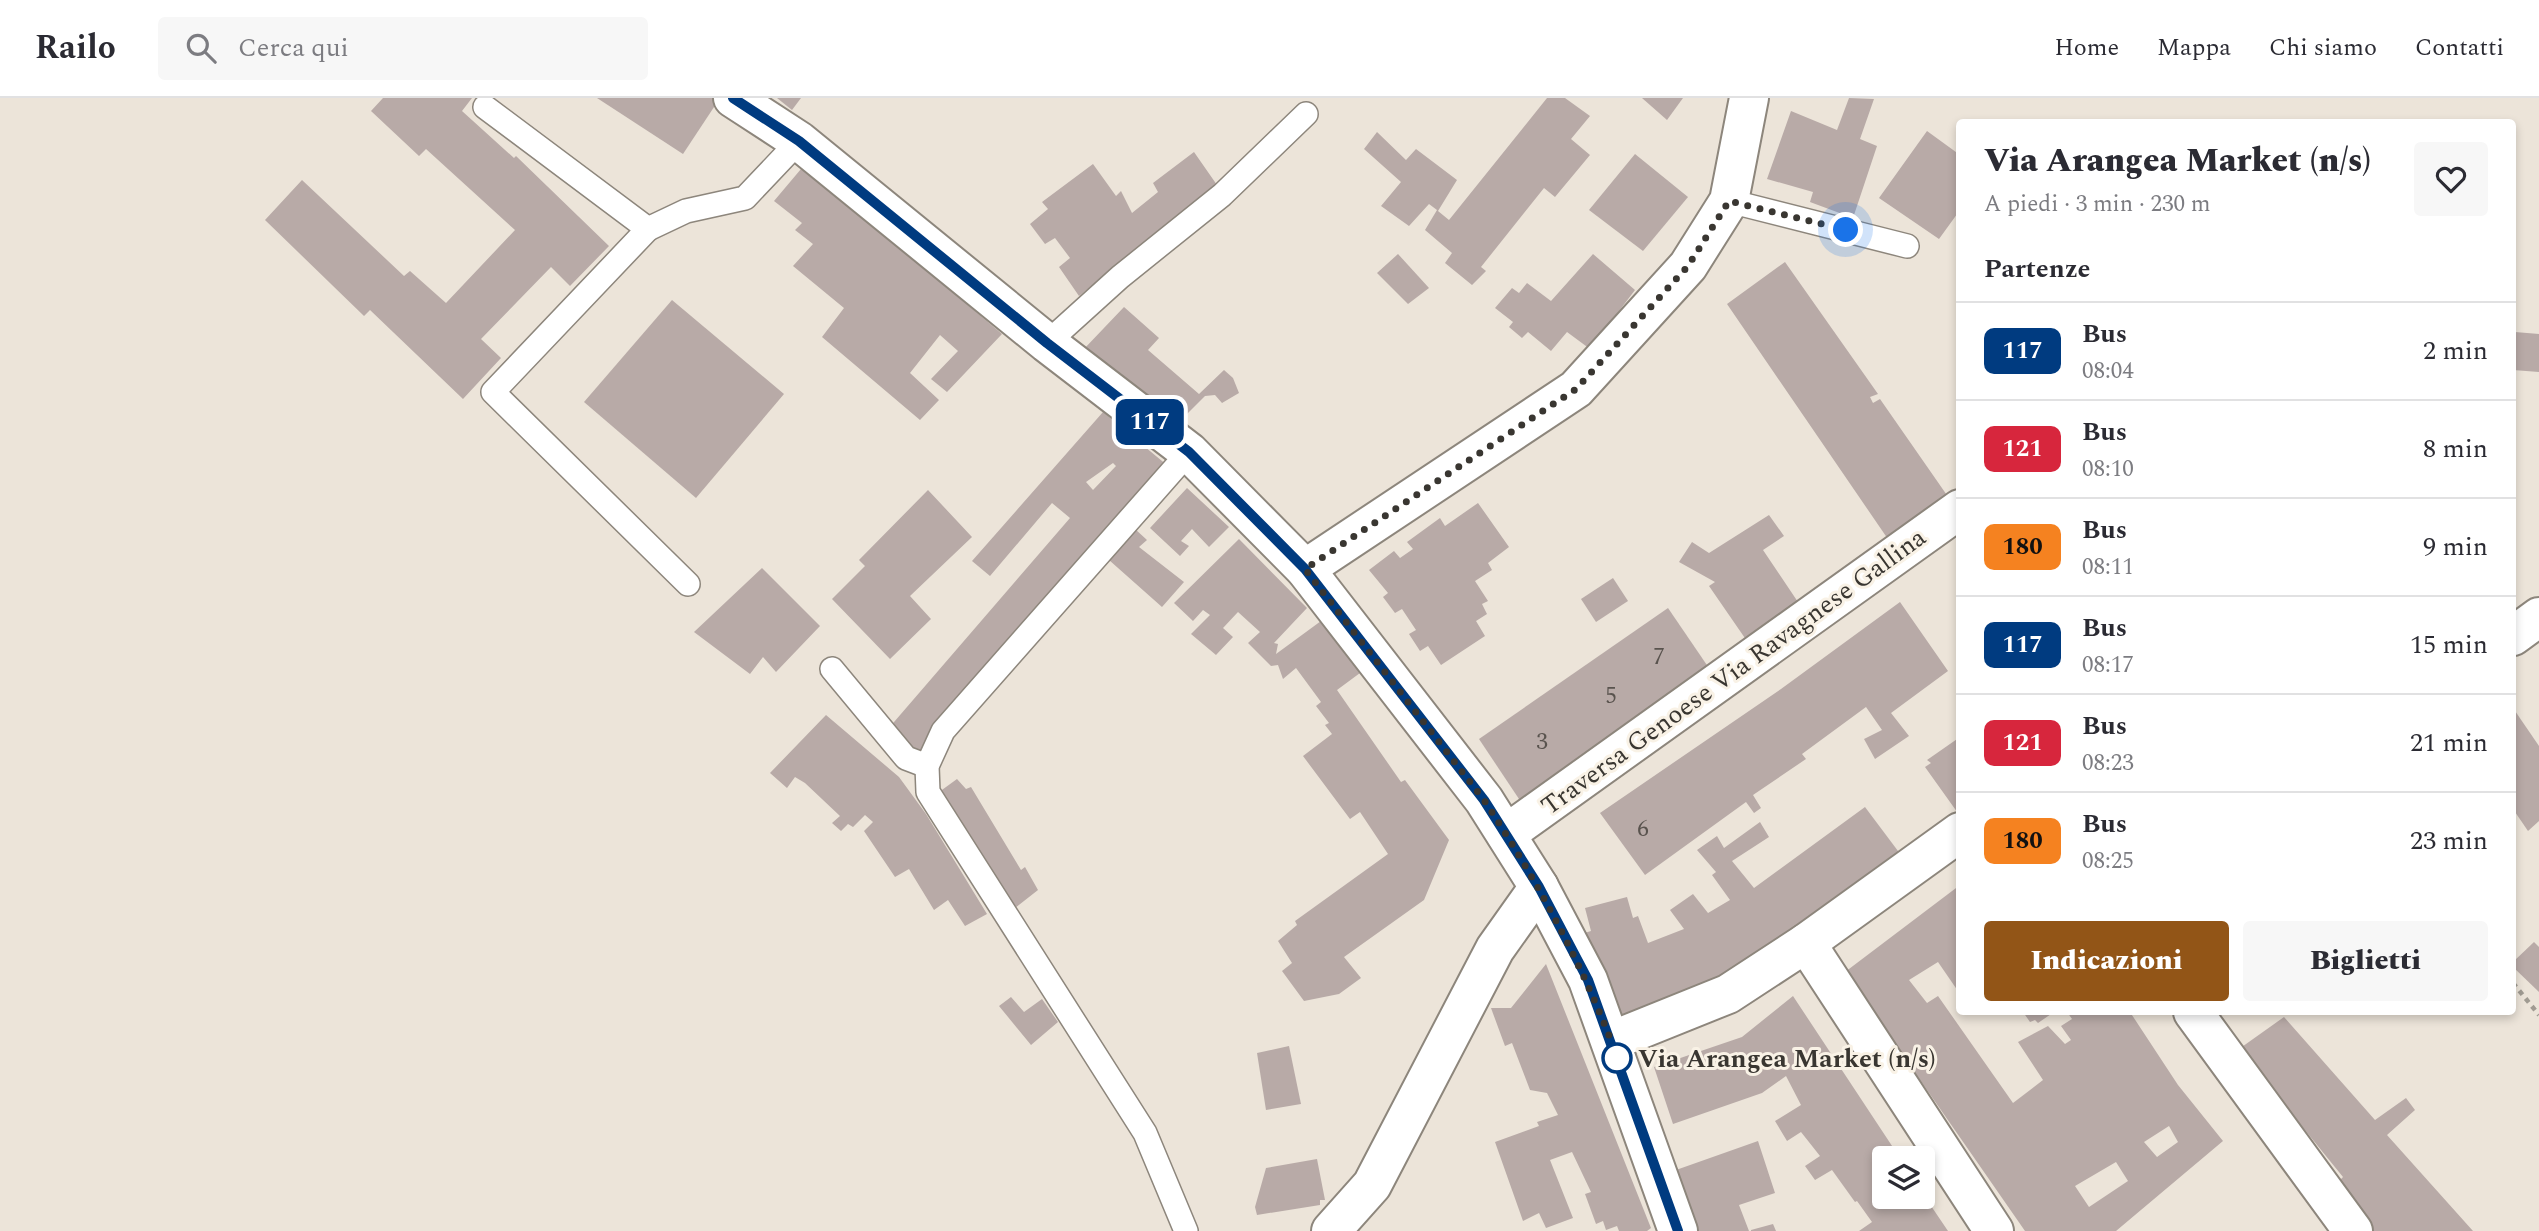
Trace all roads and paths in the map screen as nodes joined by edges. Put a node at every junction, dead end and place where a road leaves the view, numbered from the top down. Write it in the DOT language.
graph roads {
  1 [pos="733,98"];
  2 [pos="1749,98"];
  3 [pos="485,107"];
  4 [pos="1306,114"];
  5 [pos="799,141"];
  6 [pos="1729,201"];
  7 [pos="648,229"];
  8 [pos="1907,246"];
  9 [pos="1047,343"];
  10 [pos="1189,452"];
  11 [pos="1956,512"];
  12 [pos="1305,569"];
  13 [pos="688,584"];
  14 [pos="2539,617"];
  15 [pos="2516,634"];
  16 [pos="832,669"];
  17 [pos="927,766"];
  18 [pos="1506,834"];
  19 [pos="1956,835"];
  20 [pos="1539,887"];
  21 [pos="1805,943"];
  22 [pos="2516,986"];
  23 [pos="2195,1015"];
  24 [pos="2539,1015"];
  25 [pos="1611,1041"];
  26 [pos="1186,1231"];
  27 [pos="1331,1231"];
  28 [pos="1678,1231"];
  29 [pos="1994,1231"];
  30 [pos="2353,1231"];
  1 -- 5 [label="street"];
  2 -- 6 [label="street"];
  3 -- 7 [label="lane"];
  4 -- 9 [label="lane"];
  5 -- 7 [label="lane"];
  5 -- 9 [label="street"];
  6 -- 8 [label="lane"];
  6 -- 12 [label="street"];
  7 -- 13 [label="lane"];
  9 -- 10 [label="street"];
  10 -- 12 [label="street"];
  10 -- 17 [label="lane"];
  11 -- 18 [label="street, Traversa Genoese Via Ravagnese Gallina"];
  12 -- 18 [label="street"];
  14 -- 15 [label="street"];
  16 -- 17 [label="lane"];
  17 -- 26 [label="lane"];
  18 -- 20 [label="street"];
  19 -- 21 [label="street"];
  20 -- 25 [label="street"];
  20 -- 27 [label="street"];
  21 -- 25 [label="street"];
  21 -- 29 [label="street"];
  22 -- 24 [label="path"];
  23 -- 30 [label="street"];
  25 -- 28 [label="street"];
}
